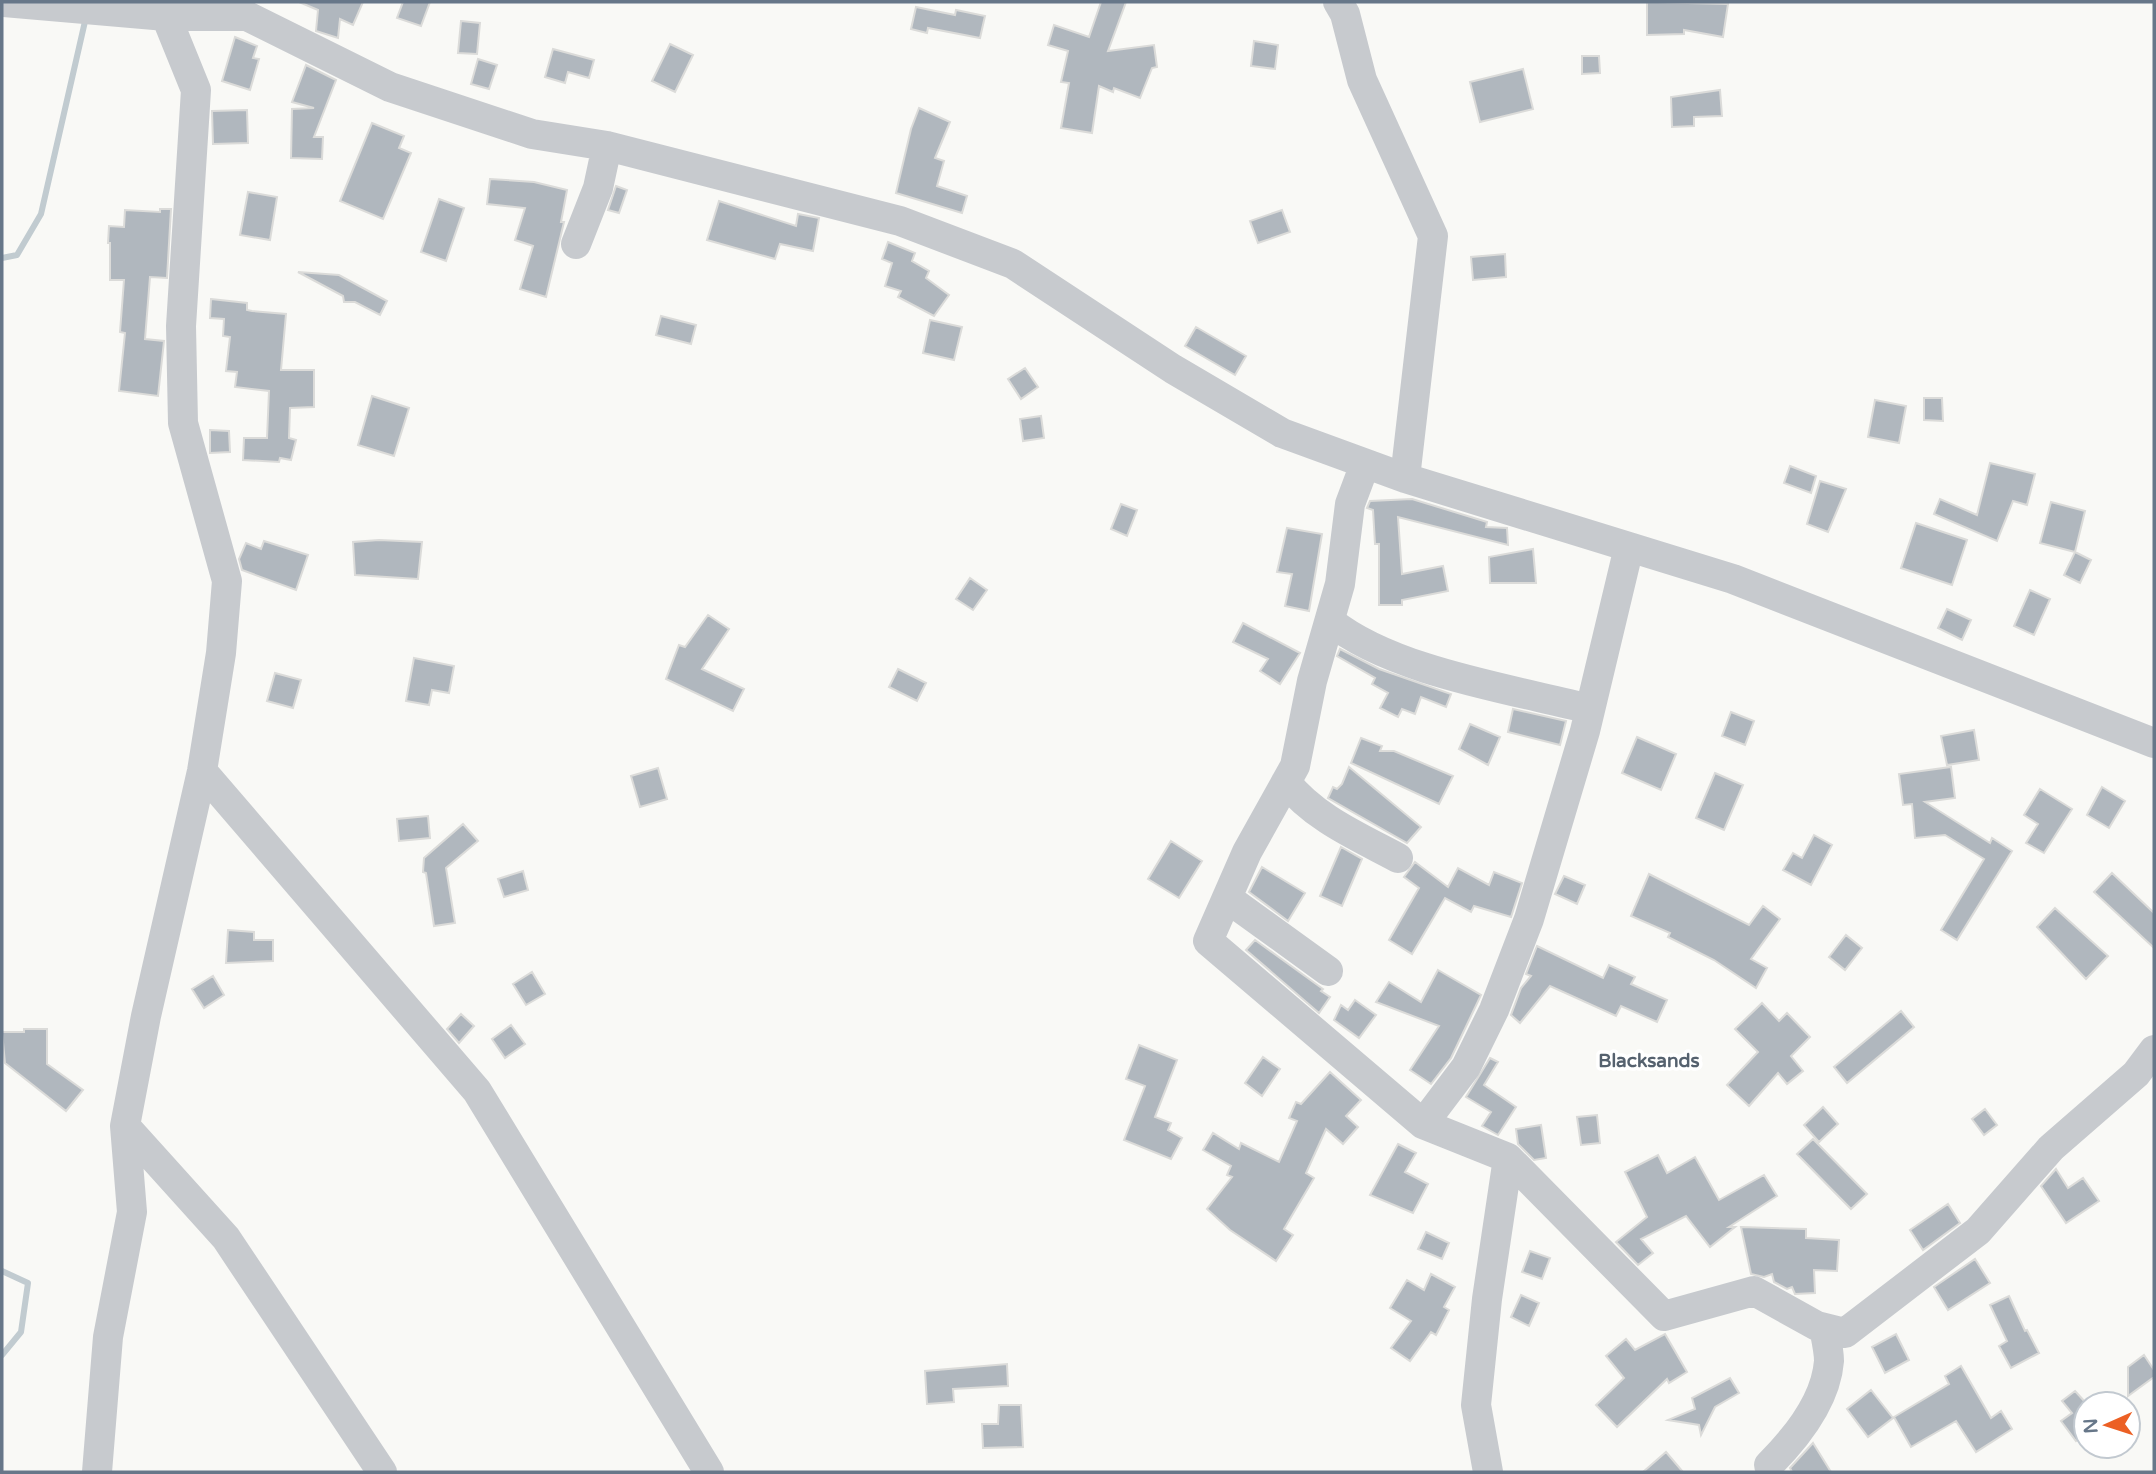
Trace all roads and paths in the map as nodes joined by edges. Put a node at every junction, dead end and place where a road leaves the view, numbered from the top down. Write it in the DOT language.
graph roads {
  1 [pos="4,2"];
  2 [pos="1338,2"];
  3 [pos="166,9"];
  4 [pos="607,146"];
  5 [pos="576,244"];
  6 [pos="1365,464"];
  7 [pos="1405,478"];
  8 [pos="1629,547"];
  9 [pos="1329,621"];
  10 [pos="1590,709"];
  11 [pos="2154,743"];
  12 [pos="202,771"];
  13 [pos="1286,782"];
  14 [pos="1398,858"];
  15 [pos="1227,898"];
  16 [pos="1328,971"];
  17 [pos="2154,1050"];
  18 [pos="1423,1124"];
  19 [pos="125,1126"];
  20 [pos="1508,1158"];
  21 [pos="1824,1328"];
  22 [pos="1769,1465"];
  23 [pos="97,1472"];
  24 [pos="382,1472"];
  25 [pos="709,1472"];
  26 [pos="1488,1472"];
  1 -- 3 [label="street"];
  2 -- 7 [label="street"];
  3 -- 4 [label="street"];
  3 -- 12 [label="street"];
  4 -- 5 [label="street"];
  4 -- 6 [label="street"];
  6 -- 7 [label="street"];
  6 -- 9 [label="street"];
  7 -- 8 [label="street"];
  8 -- 10 [label="street"];
  8 -- 11 [label="street"];
  9 -- 10 [label="street"];
  9 -- 13 [label="street"];
  10 -- 18 [label="street"];
  12 -- 19 [label="street"];
  12 -- 25 [label="street"];
  13 -- 14 [label="street"];
  13 -- 15 [label="street"];
  15 -- 16 [label="street"];
  15 -- 18 [label="street"];
  17 -- 21 [label="street"];
  18 -- 20 [label="street"];
  19 -- 23 [label="street"];
  19 -- 24 [label="street"];
  20 -- 21 [label="street"];
  20 -- 26 [label="street"];
  21 -- 22 [label="street"];
}
